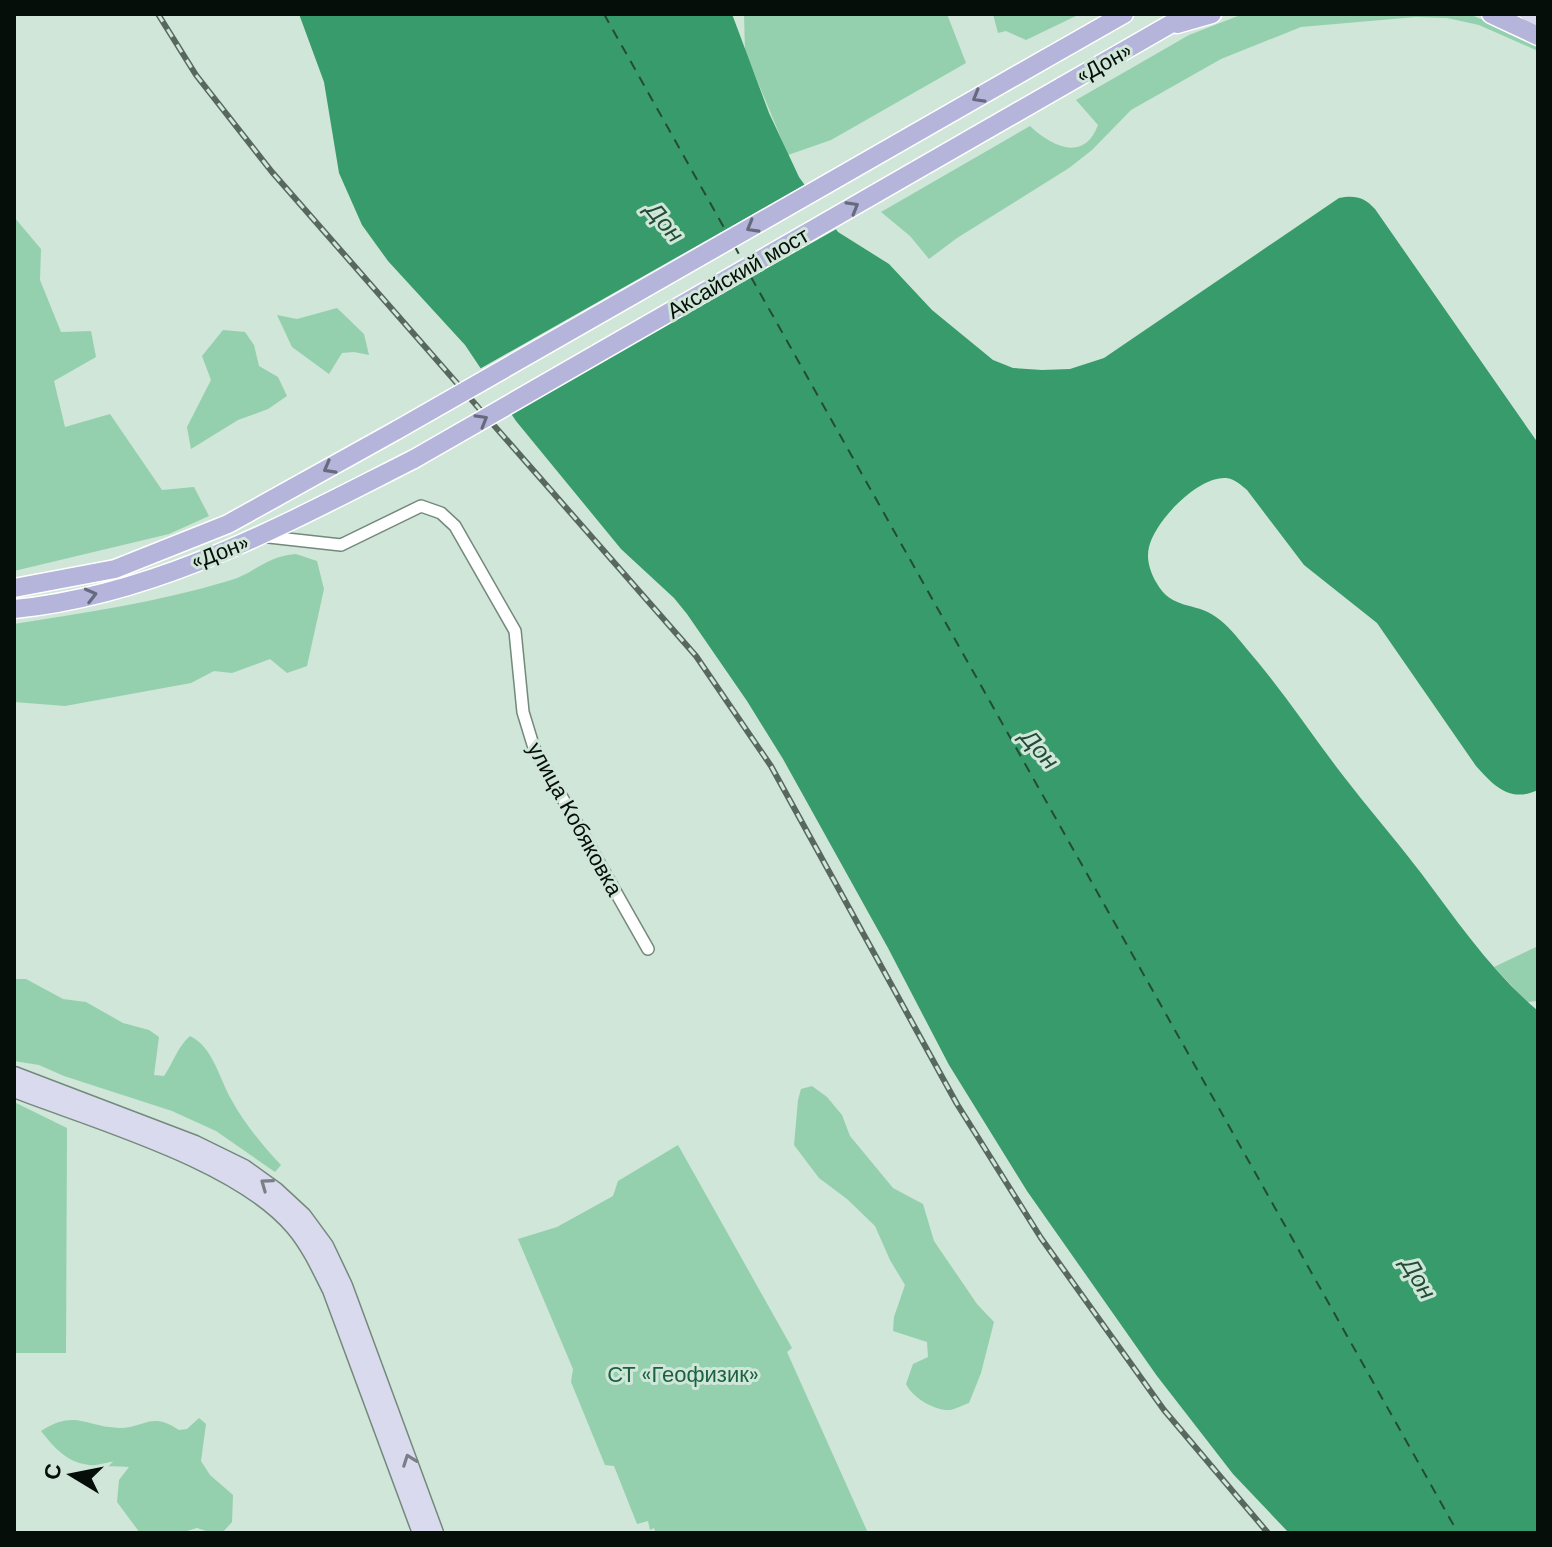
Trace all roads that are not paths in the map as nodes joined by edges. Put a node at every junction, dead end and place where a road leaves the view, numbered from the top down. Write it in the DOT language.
graph roads {
  1 [pos="1106,14"];
  2 [pos="1124,14"];
  3 [pos="1188,14"];
  4 [pos="1212,14"];
  5 [pos="1491,14"];
  6 [pos="1529,14"];
  7 [pos="1538,21"];
  8 [pos="1167,27"];
  9 [pos="1538,36"];
  10 [pos="1083,37"];
  11 [pos="1045,59"];
  12 [pos="1061,87"];
  13 [pos="397,430"];
  14 [pos="414,459"];
  15 [pos="260,536"];
  16 [pos="14,585"];
  17 [pos="52,605"];
  18 [pos="14,609"];
  19 [pos="14,618"];
  20 [pos="648,949"];
  21 [pos="14,1075"];
  22 [pos="14,1089"];
  23 [pos="322,1256"];
  24 [pos="421,1533"];
  25 [pos="435,1533"];
  1 -- 10 [label="main road"];
  2 -- 10 [label="main road, «Дон»"];
  3 -- 8 [label="main road, «Дон»"];
  4 -- 8 [label="main road"];
  5 -- 9 [label="main road"];
  6 -- 7 [label="main road"];
  8 -- 12 [label="main road, «Дон»"];
  10 -- 11 [label="main road, «Дон»"];
  11 -- 13 [label="main road, Аксайский мост, one-way, bridge"];
  14 -- 12 [label="main road, Аксайский мост, one-way, bridge"];
  13 -- 16 [label="main road, «Дон», one-way"];
  14 -- 15 [label="main road, «Дон»"];
  17 -- 15 [label="main road, «Дон», one-way"];
  15 -- 20 [label="street, улица Кобяковка"];
  17 -- 18 [label="main road, «Дон»"];
  17 -- 19 [label="main road"];
  23 -- 21 [label="main road, one-way"];
  22 -- 23 [label="main road"];
  23 -- 24 [label="main road"];
  25 -- 23 [label="main road, one-way"];
}
